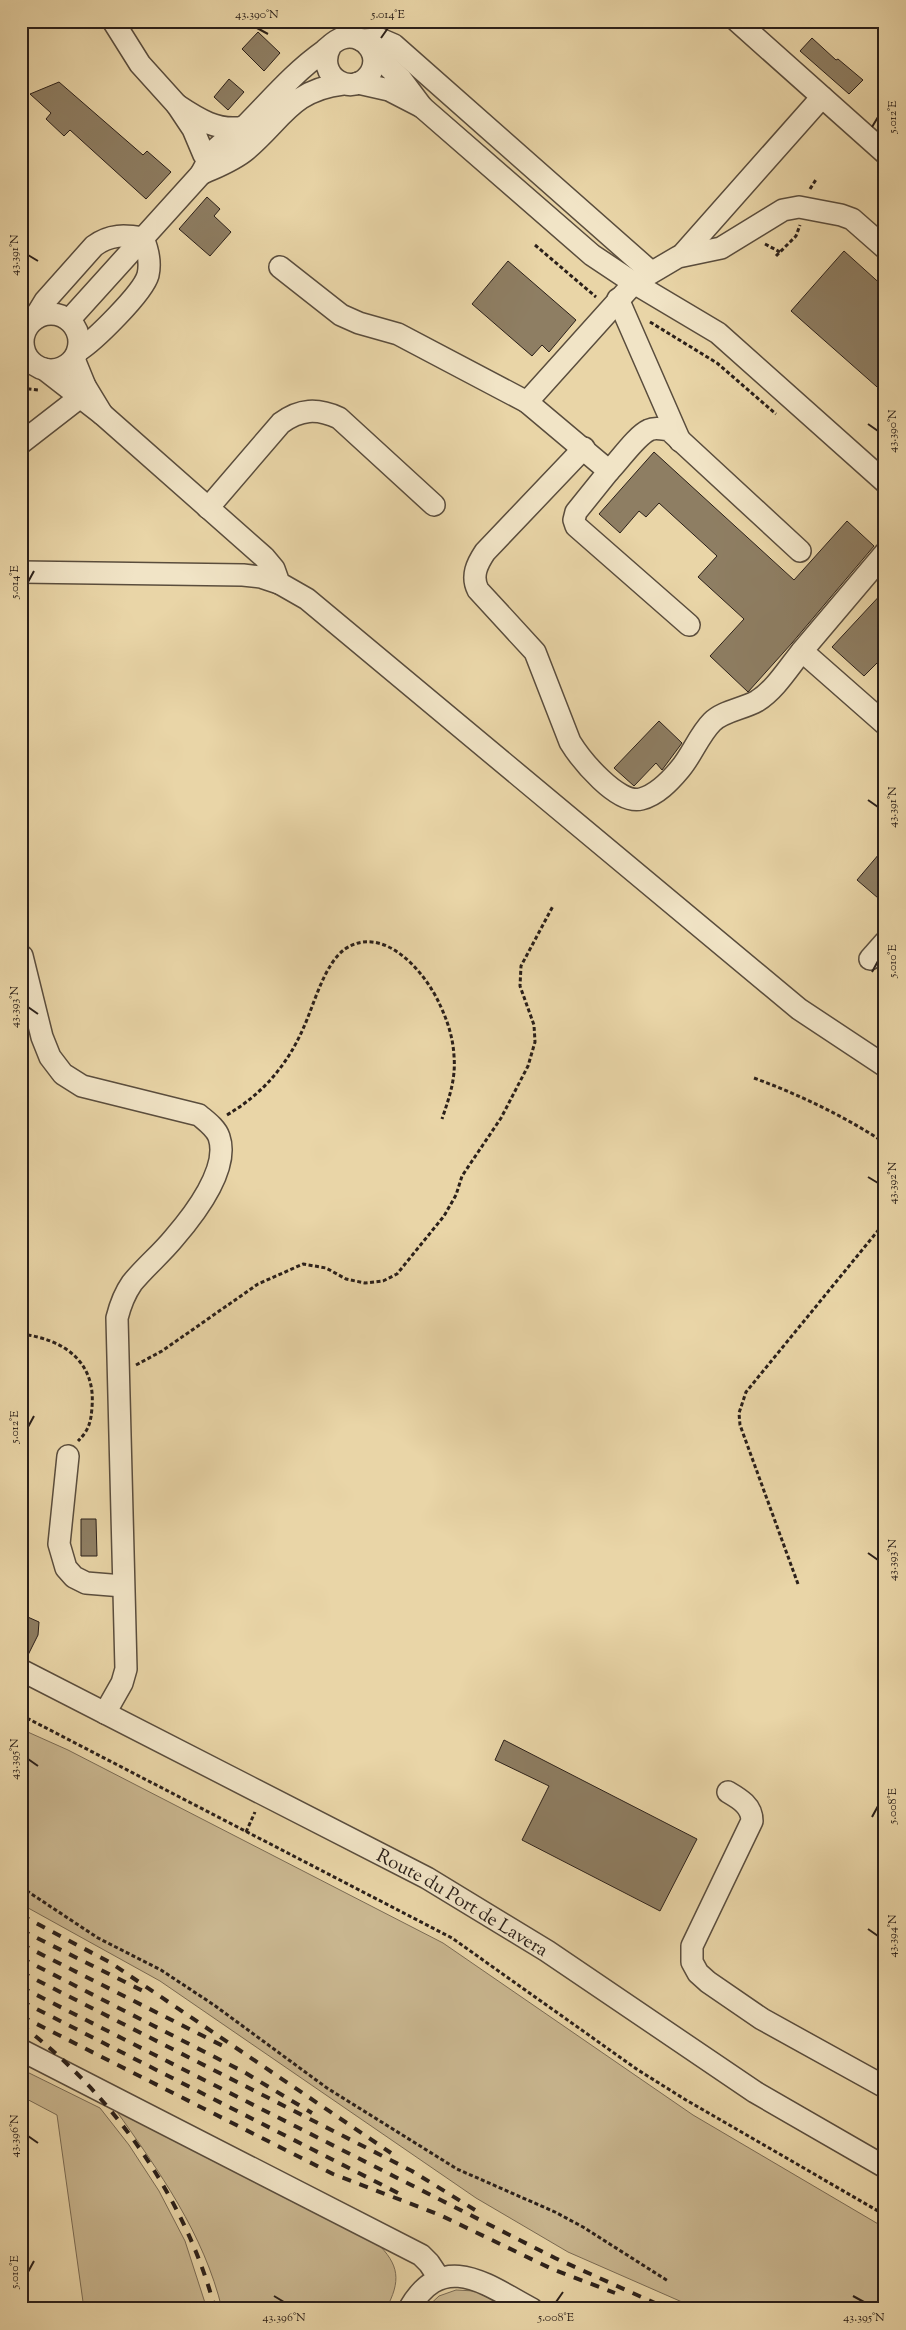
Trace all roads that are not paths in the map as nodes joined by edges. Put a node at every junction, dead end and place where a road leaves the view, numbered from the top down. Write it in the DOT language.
graph roads {
  1 [pos="113,21"];
  2 [pos="737,21"];
  3 [pos="350,36"];
  4 [pos="350,84"];
  5 [pos="822,97"];
  6 [pos="177,105"];
  7 [pos="422,107"];
  8 [pos="244,127"];
  9 [pos="885,153"];
  10 [pos="211,166"];
  11 [pos="143,238"];
  12 [pos="885,248"];
  13 [pos="682,255"];
  14 [pos="280,267"];
  15 [pos="642,277"];
  16 [pos="608,299"];
  17 [pos="27,317"];
  18 [pos="69,320"];
  19 [pos="23,353"];
  20 [pos="76,355"];
  21 [pos="44,369"];
  22 [pos="82,392"];
  23 [pos="527,402"];
  24 [pos="680,441"];
  25 [pos="21,443"];
  26 [pos="584,448"];
  27 [pos="609,471"];
  28 [pos="885,482"];
  29 [pos="434,505"];
  30 [pos="208,508"];
  31 [pos="800,551"];
  32 [pos="885,553"];
  33 [pos="21,572"];
  34 [pos="279,583"];
  35 [pos="689,625"];
  36 [pos="802,651"];
  37 [pos="885,724"];
  38 [pos="885,942"];
  39 [pos="22,956"];
  40 [pos="870,959"];
  41 [pos="885,1066"];
  42 [pos="68,1456"];
  43 [pos="123,1586"];
  44 [pos="21,1670"];
  45 [pos="105,1713"];
  46 [pos="728,1792"];
  47 [pos="21,2050"];
  48 [pos="885,2087"];
  49 [pos="885,2167"];
  50 [pos="439,2278"];
  51 [pos="409,2309"];
  52 [pos="532,2309"];
  1 -- 6 [label="street"];
  2 -- 5 [label="street"];
  3 -- 4 [label="street"];
  3 -- 4 [label="street"];
  3 -- 7 [label="street"];
  3 -- 8 [label="street"];
  3 -- 15 [label="street"];
  4 -- 7 [label="street"];
  4 -- 10 [label="street"];
  5 -- 9 [label="street"];
  5 -- 13 [label="street"];
  6 -- 8 [label="street"];
  6 -- 10 [label="street"];
  7 -- 15 [label="street"];
  8 -- 10 [label="street"];
  10 -- 11 [label="street"];
  11 -- 17 [label="street"];
  11 -- 18 [label="street"];
  11 -- 20 [label="street"];
  12 -- 13 [label="street"];
  13 -- 15 [label="street"];
  14 -- 23 [label="street"];
  15 -- 16 [label="street"];
  15 -- 28 [label="street"];
  16 -- 23 [label="street"];
  16 -- 24 [label="street"];
  17 -- 18 [label="street"];
  17 -- 19 [label="street"];
  18 -- 20 [label="street"];
  19 -- 21 [label="street"];
  20 -- 21 [label="street"];
  20 -- 22 [label="street"];
  21 -- 22 [label="street"];
  22 -- 25 [label="street"];
  22 -- 30 [label="street"];
  23 -- 26 [label="street"];
  24 -- 27 [label="street"];
  24 -- 31 [label="street"];
  26 -- 27 [label="street"];
  26 -- 36 [label="street"];
  27 -- 35 [label="street"];
  29 -- 30 [label="street"];
  30 -- 34 [label="street"];
  32 -- 36 [label="street"];
  33 -- 34 [label="street"];
  34 -- 41 [label="street"];
  36 -- 37 [label="street"];
  38 -- 40 [label="street"];
  39 -- 43 [label="street"];
  42 -- 43 [label="street"];
  43 -- 45 [label="street"];
  44 -- 45 [label="street, Route du Port de Lavera"];
  45 -- 49 [label="street, Route du Port de Lavera"];
  46 -- 48 [label="street"];
  47 -- 50 [label="street"];
  50 -- 51 [label="street"];
  50 -- 52 [label="street"];
}
